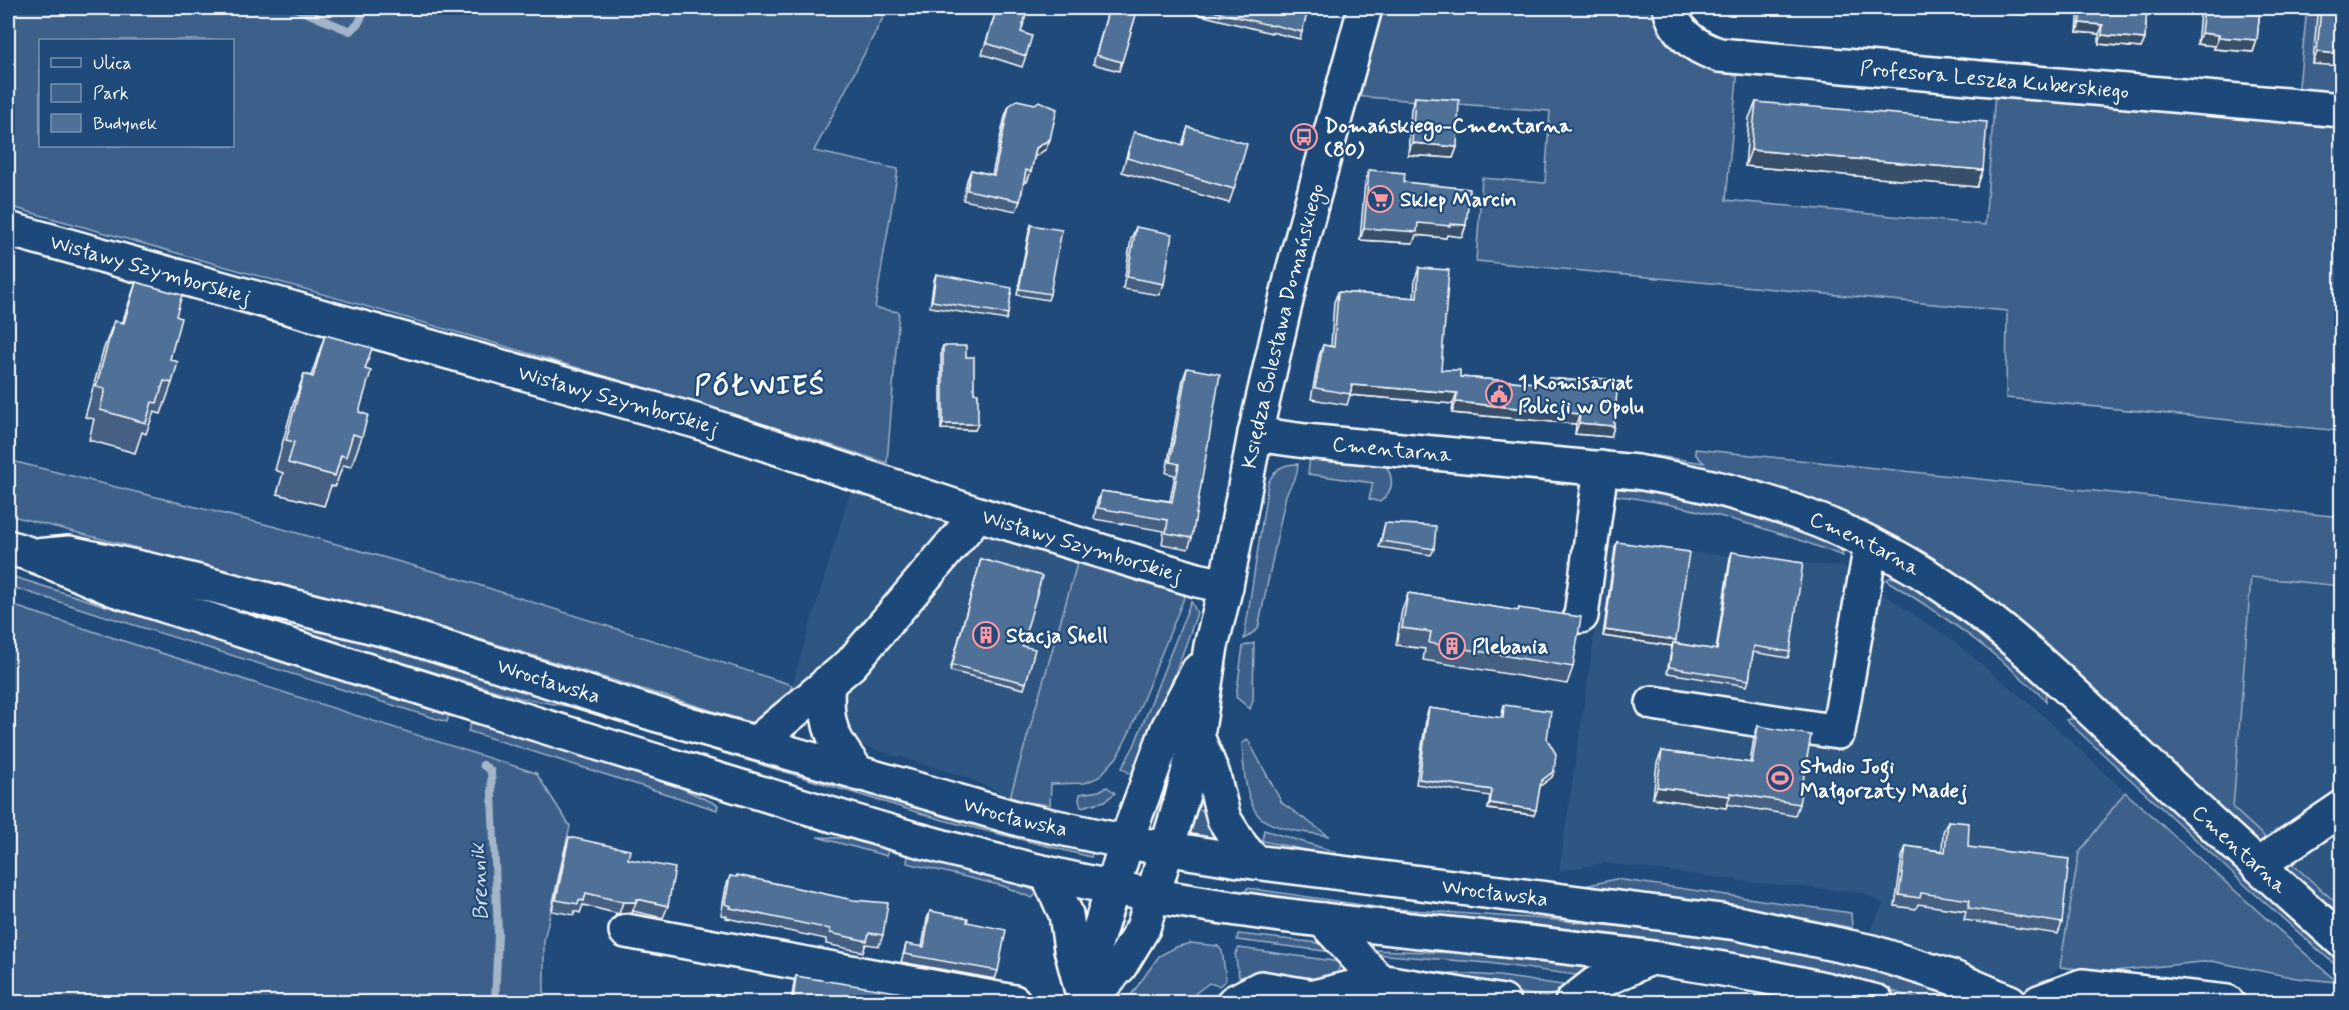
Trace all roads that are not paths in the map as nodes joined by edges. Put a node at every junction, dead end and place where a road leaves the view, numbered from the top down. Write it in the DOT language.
graph roads {
  1 [pos="1365,8"];
  2 [pos="1670,8"];
  3 [pos="2342,110"];
  4 [pos="8,229"];
  5 [pos="1255,434"];
  6 [pos="1601,468"];
  7 [pos="978,513"];
  8 [pos="1871,544"];
  9 [pos="22,551"];
  10 [pos="1226,586"];
  11 [pos="1581,616"];
  12 [pos="1211,646"];
  13 [pos="828,682"];
  14 [pos="1653,704"];
  15 [pos="1197,735"];
  16 [pos="756,743"];
  17 [pos="859,774"];
  18 [pos="2342,808"];
  19 [pos="1126,842"];
  20 [pos="1165,849"];
  21 [pos="1255,862"];
  22 [pos="2258,865"];
  23 [pos="1047,873"];
  24 [pos="1113,888"];
  25 [pos="1151,895"];
  26 [pos="1323,920"];
  27 [pos="626,931"];
  28 [pos="2342,941"];
  29 [pos="1648,959"];
  30 [pos="1377,992"];
  31 [pos="1583,998"];
  32 [pos="1014,1002"];
  33 [pos="1085,1002"];
  34 [pos="1234,1002"];
  35 [pos="1503,1002"];
  36 [pos="1877,1002"];
  37 [pos="2010,1002"];
  38 [pos="2039,1002"];
  39 [pos="2227,1002"];
  1 -- 5 [label="main road, Księdza Bolesława Domańskiego"];
  2 -- 3 [label="main road, Profesora Leszka Kuberskiego"];
  4 -- 7 [label="main road, Wisławy Szymborskiej"];
  5 -- 6 [label="main road, Cmentarna"];
  5 -- 10 [label="main road, Księdza Bolesława Domańskiego"];
  6 -- 8 [label="main road, Cmentarna"];
  6 -- 11 [label="main road"];
  7 -- 10 [label="main road, Wisławy Szymborskiej"];
  7 -- 13 [label="main road"];
  8 -- 14 [label="main road"];
  8 -- 22 [label="main road, Cmentarna"];
  9 -- 16 [label="main road, Wrocławska"];
  9 -- 23 [label="main road, Wrocławska"];
  10 -- 12 [label="main road, Księdza Bolesława Domańskiego"];
  12 -- 15 [label="main road, Księdza Bolesława Domańskiego"];
  12 -- 19 [label="main road, Księdza Bolesława Domańskiego"];
  13 -- 16 [label="main road"];
  13 -- 17 [label="main road"];
  15 -- 20 [label="main road, Księdza Bolesława Domańskiego"];
  15 -- 21 [label="main road"];
  16 -- 17 [label="main road, Wrocławska"];
  17 -- 19 [label="main road, Wrocławska"];
  18 -- 22 [label="main road"];
  19 -- 20 [label="main road, Wrocławska"];
  19 -- 24 [label="main road, Księdza Bolesława Domańskiego"];
  20 -- 21 [label="main road, Wrocławska"];
  20 -- 25 [label="main road, Księdza Bolesława Domańskiego"];
  21 -- 37 [label="main road, Wrocławska"];
  22 -- 28 [label="main road, Cmentarna"];
  23 -- 24 [label="main road, Wrocławska"];
  23 -- 33 [label="main road"];
  24 -- 25 [label="main road, Wrocławska"];
  24 -- 33 [label="main road, Księdza Bolesława Domańskiego"];
  25 -- 26 [label="main road, Wrocławska"];
  25 -- 33 [label="main road, Księdza Bolesława Domańskiego"];
  26 -- 29 [label="main road, Wrocławska"];
  26 -- 30 [label="main road"];
  27 -- 32 [label="main road"];
  29 -- 31 [label="main road"];
  29 -- 36 [label="main road, Wrocławska"];
  30 -- 34 [label="main road"];
  30 -- 35 [label="main road"];
  38 -- 39 [label="main road"];
}
